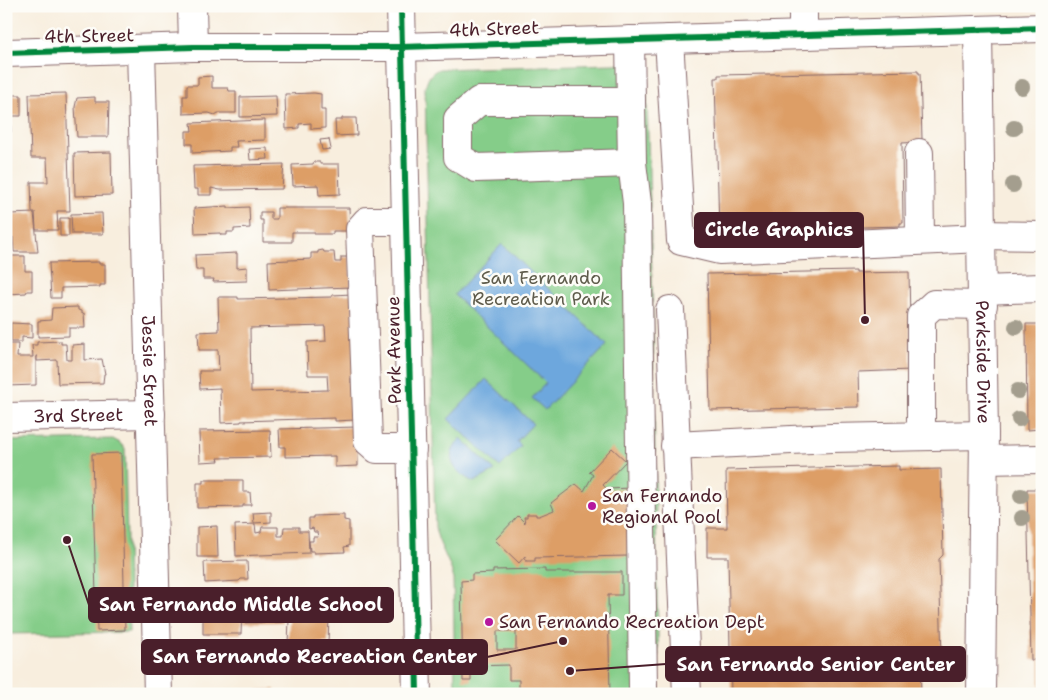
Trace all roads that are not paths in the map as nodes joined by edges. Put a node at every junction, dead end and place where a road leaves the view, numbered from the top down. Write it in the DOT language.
graph roads {
  1 [pos="192,6"];
  2 [pos="401,6"];
  3 [pos="803,6"];
  4 [pos="1042,28"];
  5 [pos="978,30"];
  6 [pos="804,35"];
  7 [pos="668,39"];
  8 [pos="630,40"];
  9 [pos="194,47"];
  10 [pos="401,47"];
  11 [pos="141,50"];
  12 [pos="6,53"];
  13 [pos="631,101"];
  14 [pos="919,154"];
  15 [pos="632,163"];
  16 [pos="406,220"];
  17 [pos="982,236"];
  18 [pos="1042,236"];
  19 [pos="920,240"];
  20 [pos="1042,288"];
  21 [pos="983,297"];
  22 [pos="670,310"];
  23 [pos="152,414"];
  24 [pos="6,416"];
  25 [pos="921,436"];
  26 [pos="675,446"];
  27 [pos="984,448"];
  28 [pos="412,449"];
  29 [pos="1042,459"];
  30 [pos="644,690"];
  31 [pos="158,694"];
  32 [pos="417,694"];
  33 [pos="686,694"];
  34 [pos="981,694"];
  1 -- 9 [label="street"];
  2 -- 10 [label="street, Park Avenue"];
  3 -- 6 [label="street"];
  4 -- 5 [label="street, 4th Street"];
  5 -- 6 [label="street, 4th Street"];
  5 -- 17 [label="street, Parkside Drive"];
  6 -- 7 [label="street, 4th Street"];
  7 -- 8 [label="street, 4th Street"];
  7 -- 19 [label="street"];
  8 -- 10 [label="street, 4th Street"];
  8 -- 13 [label="street"];
  9 -- 10 [label="street, 4th Street"];
  9 -- 11 [label="street, 4th Street"];
  10 -- 16 [label="street, Park Avenue"];
  11 -- 12 [label="street, 4th Street"];
  11 -- 23 [label="street, Jessie Street"];
  13 -- 15 [label="street"];
  13 -- 15 [label="street"];
  14 -- 19 [label="street"];
  15 -- 30 [label="street"];
  16 -- 28 [label="street, Park Avenue"];
  16 -- 28 [label="street"];
  17 -- 18 [label="street"];
  17 -- 19 [label="street"];
  17 -- 21 [label="street, Parkside Drive"];
  20 -- 21 [label="street"];
  21 -- 25 [label="street"];
  21 -- 27 [label="street, Parkside Drive"];
  22 -- 26 [label="street"];
  23 -- 24 [label="street, 3rd Street"];
  23 -- 31 [label="street, Jessie Street"];
  25 -- 26 [label="street"];
  25 -- 27 [label="street"];
  26 -- 33 [label="street"];
  27 -- 29 [label="street"];
  27 -- 34 [label="street, Parkside Drive"];
  28 -- 32 [label="street, Park Avenue"];
}
